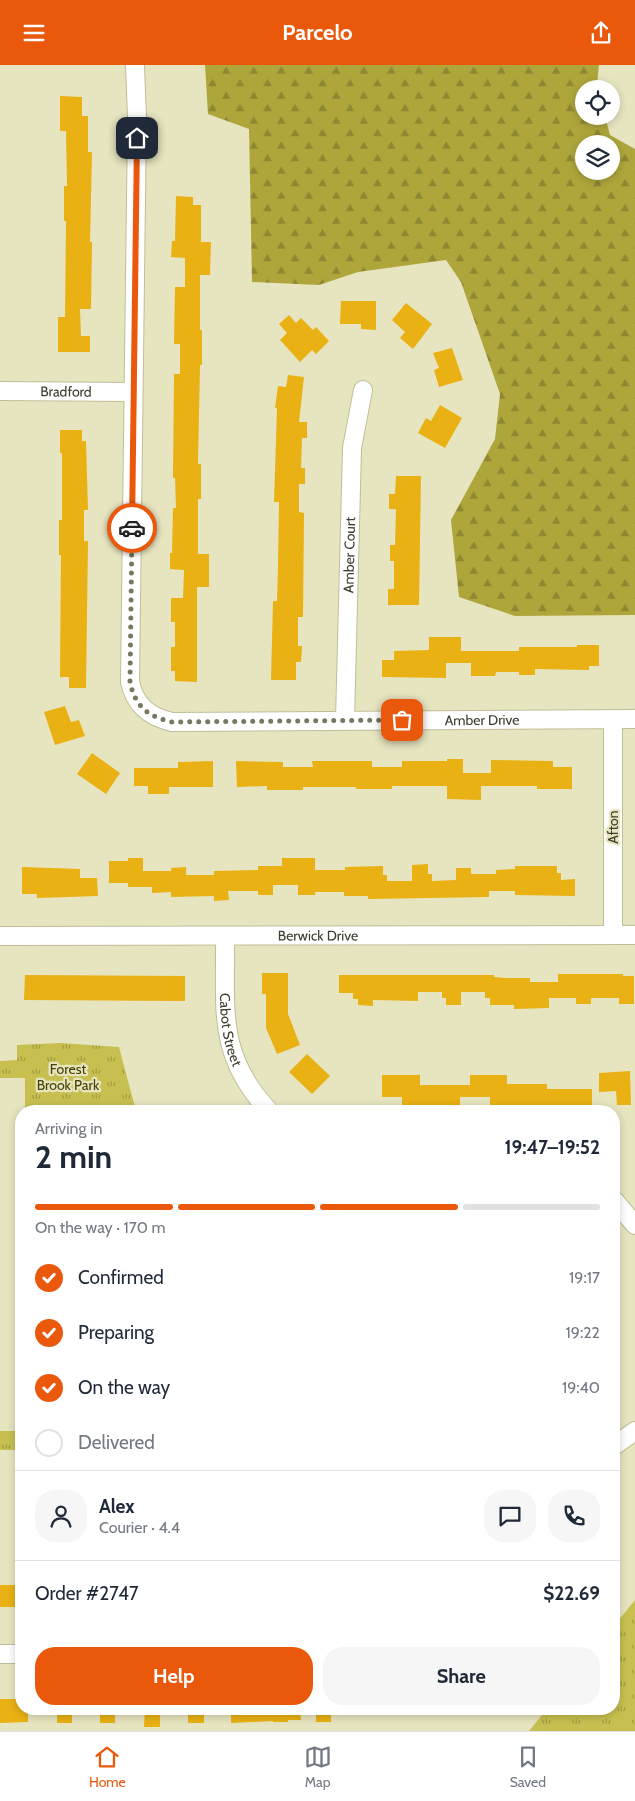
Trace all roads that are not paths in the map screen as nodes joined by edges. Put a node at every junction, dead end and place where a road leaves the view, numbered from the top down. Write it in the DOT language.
graph roads {
  1 [pos="135,65"];
  2 [pos="363,389"];
  3 [pos="0,391"];
  4 [pos="133,392"];
  5 [pos="613,719"];
  6 [pos="635,719"];
  7 [pos="345,720"];
  8 [pos="613,935"];
  9 [pos="635,935"];
  10 [pos="0,936"];
  11 [pos="225,936"];
  12 [pos="263,1105"];
  13 [pos="620,1207"];
  14 [pos="635,1225"];
  15 [pos="635,1431"];
  16 [pos="620,1442"];
  17 [pos="0,1654"];
  18 [pos="15,1654"];
  1 -- 4 [label="street"];
  2 -- 7 [label="street, Amber Court"];
  3 -- 4 [label="street, Bradford"];
  4 -- 7 [label="street, Amber Drive"];
  5 -- 6 [label="street, Amber Drive"];
  5 -- 7 [label="street, Amber Drive"];
  5 -- 8 [label="street, Afton"];
  8 -- 9 [label="street, Berwick Drive"];
  8 -- 11 [label="street, Berwick Drive"];
  10 -- 11 [label="street, Berwick Drive"];
  11 -- 12 [label="street, Cabot Street"];
  13 -- 14 [label="street"];
  15 -- 16 [label="street"];
  17 -- 18 [label="street"];
}
